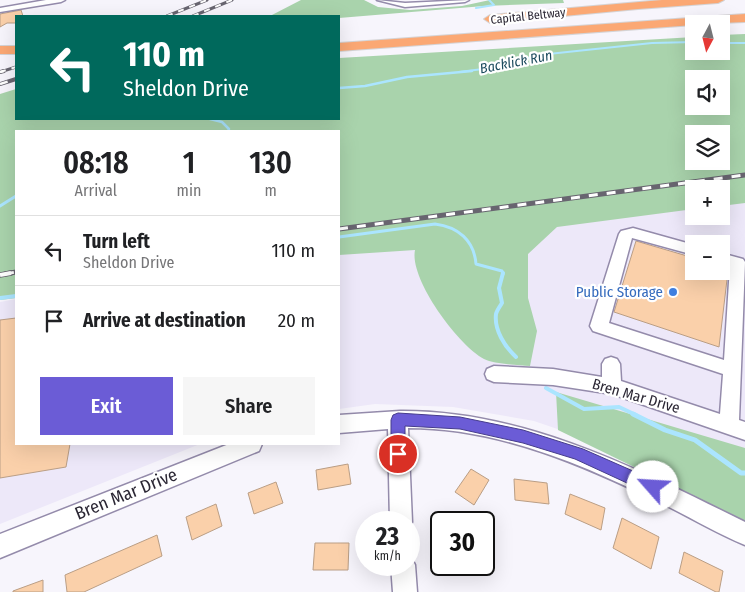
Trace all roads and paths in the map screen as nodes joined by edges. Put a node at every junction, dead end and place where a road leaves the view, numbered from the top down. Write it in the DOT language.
graph roads {
  1 [pos="61,0"];
  2 [pos="381,0"];
  3 [pos="465,0"];
  4 [pos="722,3"];
  5 [pos="745,8"];
  6 [pos="0,10"];
  7 [pos="644,12"];
  8 [pos="745,14"];
  9 [pos="745,18"];
  10 [pos="745,28"];
  11 [pos="730,29"];
  12 [pos="685,32"];
  13 [pos="385,44"];
  14 [pos="340,47"];
  15 [pos="0,50"];
  16 [pos="15,50"];
  17 [pos="340,52"];
  18 [pos="685,247"];
  19 [pos="730,261"];
  20 [pos="611,364"];
  21 [pos="732,370"];
  22 [pos="494,374"];
  23 [pos="612,386"];
  24 [pos="398,420"];
  25 [pos="340,424"];
  26 [pos="737,429"];
  27 [pos="250,445"];
  28 [pos="401,511"];
  29 [pos="745,534"];
  30 [pos="0,546"];
  31 [pos="404,576"];
  32 [pos="405,592"];
  1 -- 6 [label="street"];
  2 -- 3 [label="street"];
  4 -- 7 [label="highway"];
  4 -- 7 [label="highway, Capital Beltway"];
  5 -- 7 [label="highway"];
  8 -- 13 [label="highway"];
  9 -- 13 [label="highway"];
  10 -- 11 [label="highway"];
  12 -- 17 [label="highway, Capital Beltway"];
  13 -- 14 [label="highway"];
  15 -- 16 [label="highway"];
  18 -- 21 [label="street"];
  19 -- 21 [label="street"];
  20 -- 23 [label="street"];
  21 -- 26 [label="street"];
  22 -- 23 [label="street, Bren Mar Drive"];
  23 -- 26 [label="street, Bren Mar Drive"];
  24 -- 25 [label="street"];
  24 -- 28 [label="street"];
  24 -- 29 [label="street"];
  27 -- 30 [label="street, Bren Mar Drive"];
  31 -- 32 [label="street"];
}
